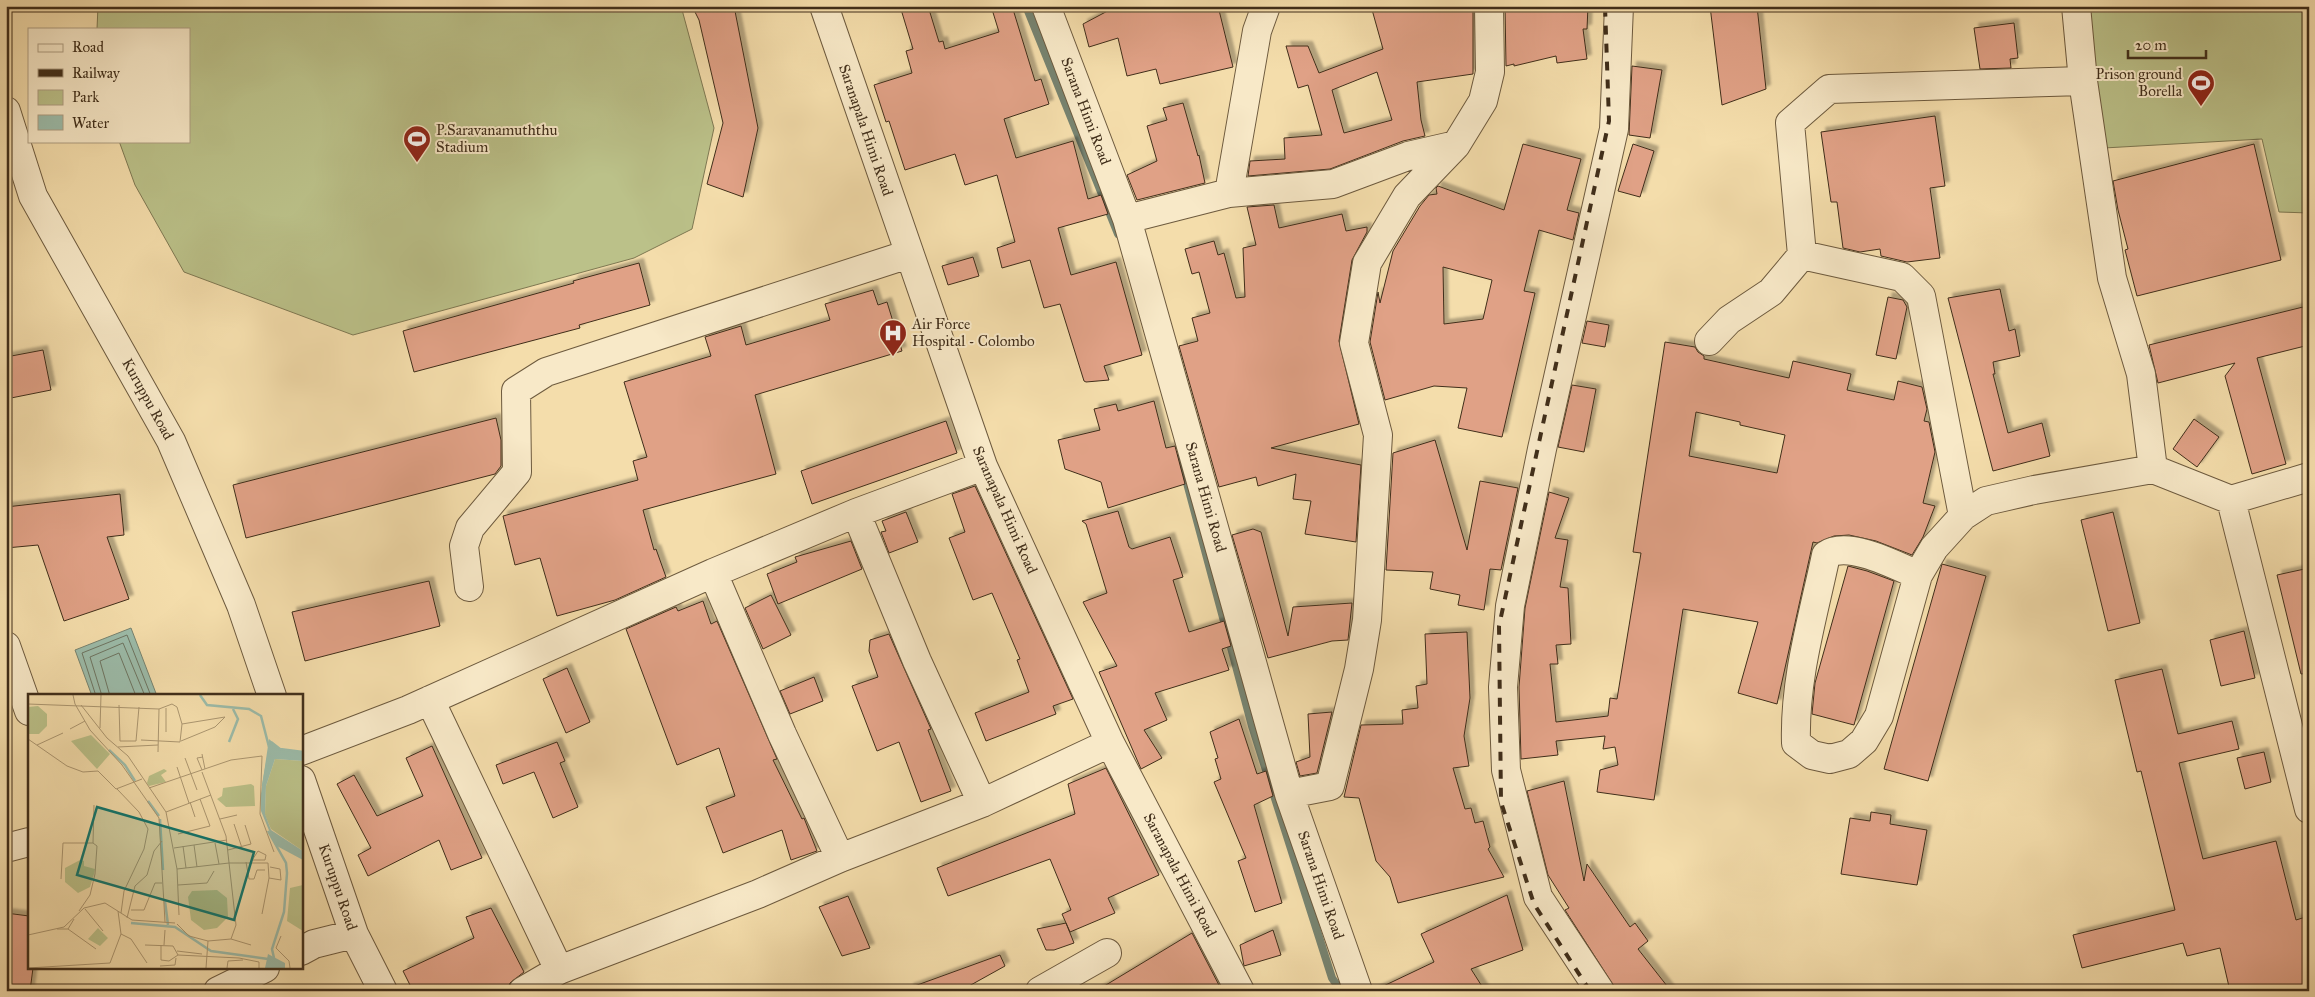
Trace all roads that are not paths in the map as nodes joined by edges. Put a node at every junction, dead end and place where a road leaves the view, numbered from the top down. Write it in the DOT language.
graph roads {
  1 [pos="824,6"];
  2 [pos="1046,6"];
  3 [pos="1266,6"];
  4 [pos="1490,6"];
  5 [pos="1619,6"];
  6 [pos="2076,6"];
  7 [pos="2083,81"];
  8 [pos="6,111"];
  9 [pos="1456,145"];
  10 [pos="1229,193"];
  11 [pos="1127,219"];
  12 [pos="909,254"];
  13 [pos="1802,256"];
  14 [pos="1709,340"];
  15 [pos="983,466"];
  16 [pos="2153,470"];
  17 [pos="2309,477"];
  18 [pos="2231,500"];
  19 [pos="856,513"];
  20 [pos="1963,516"];
  21 [pos="713,573"];
  22 [pos="1918,575"];
  23 [pos="469,587"];
  24 [pos="6,646"];
  25 [pos="271,694"];
  26 [pos="430,700"];
  27 [pos="28,708"];
  28 [pos="1110,742"];
  29 [pos="302,751"];
  30 [pos="302,783"];
  31 [pos="1289,794"];
  32 [pos="982,803"];
  33 [pos="2309,809"];
  34 [pos="28,842"];
  35 [pos="6,848"];
  36 [pos="840,858"];
  37 [pos="354,934"];
  38 [pos="302,950"];
  39 [pos="1107,953"];
  40 [pos="261,970"];
  41 [pos="559,970"];
  42 [pos="218,991"];
  43 [pos="383,991"];
  44 [pos="523,991"];
  45 [pos="1040,991"];
  46 [pos="1240,991"];
  47 [pos="1358,991"];
  48 [pos="1600,991"];
  1 -- 12 [label="street, Saranapala Himi Road"];
  2 -- 11 [label="street, Sarana Himi Road"];
  3 -- 10 [label="street"];
  4 -- 9 [label="street"];
  5 -- 48 [label="street"];
  6 -- 7 [label="street"];
  7 -- 13 [label="street"];
  7 -- 16 [label="street"];
  8 -- 25 [label="street, Kuruppu Road"];
  9 -- 10 [label="street"];
  9 -- 31 [label="street"];
  10 -- 11 [label="street"];
  11 -- 31 [label="street, Sarana Himi Road"];
  12 -- 15 [label="street, Saranapala Himi Road"];
  12 -- 23 [label="street"];
  13 -- 14 [label="street"];
  13 -- 20 [label="street"];
  15 -- 19 [label="street"];
  15 -- 28 [label="street, Saranapala Himi Road"];
  16 -- 18 [label="street"];
  16 -- 20 [label="street"];
  17 -- 18 [label="street"];
  18 -- 33 [label="street"];
  19 -- 21 [label="street"];
  19 -- 32 [label="street"];
  20 -- 22 [label="street"];
  21 -- 26 [label="street"];
  21 -- 36 [label="street"];
  22 -- 22 [label="street"];
  24 -- 27 [label="street"];
  26 -- 29 [label="street"];
  26 -- 41 [label="street"];
  28 -- 32 [label="street"];
  28 -- 46 [label="street, Saranapala Himi Road"];
  30 -- 37 [label="street, Kuruppu Road"];
  31 -- 47 [label="street, Sarana Himi Road"];
  32 -- 36 [label="street"];
  34 -- 35 [label="street"];
  36 -- 41 [label="street"];
  37 -- 38 [label="street"];
  37 -- 43 [label="street, Kuruppu Road"];
  39 -- 45 [label="street"];
  40 -- 42 [label="street"];
  41 -- 44 [label="street"];
}
